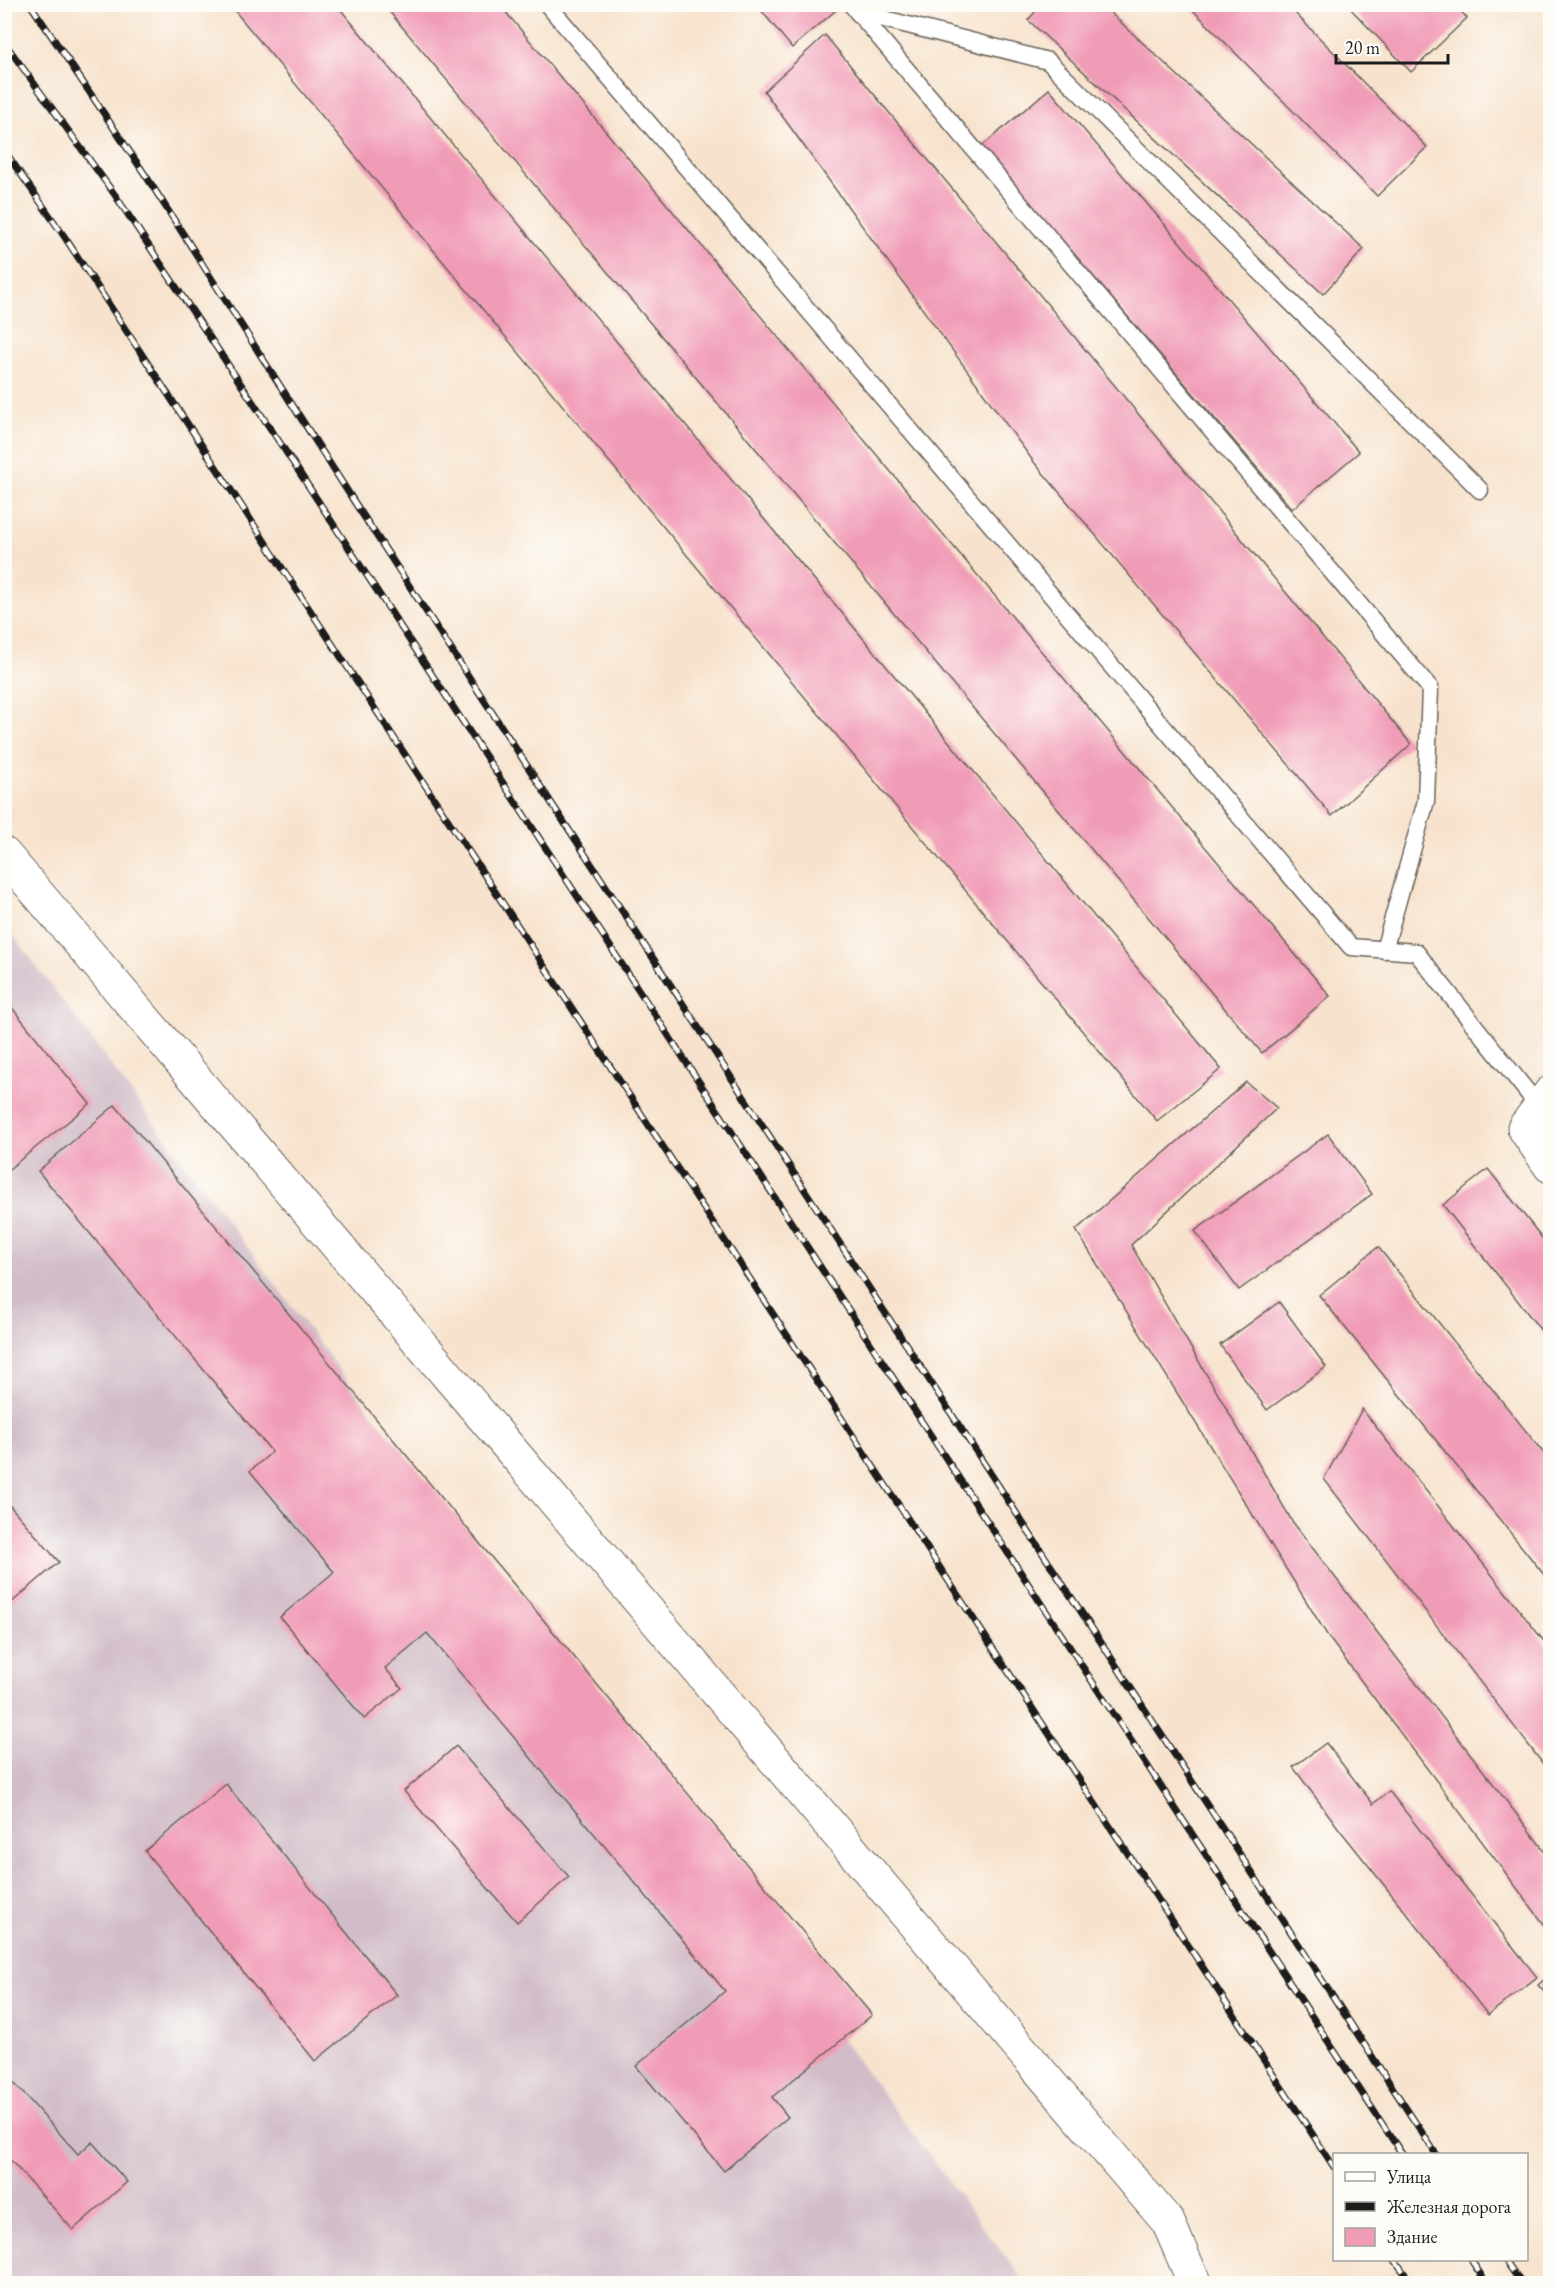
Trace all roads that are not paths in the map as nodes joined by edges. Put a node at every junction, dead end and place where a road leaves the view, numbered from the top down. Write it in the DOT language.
graph roads {
  1 [pos="547,4"];
  2 [pos="854,8"];
  3 [pos="1480,490"];
  4 [pos="4,854"];
  5 [pos="1384,950"];
  6 [pos="1538,1110"];
  7 [pos="1551,1166"];
  8 [pos="1196,2283"];
  1 -- 5 [label="lane"];
  2 -- 3 [label="lane"];
  2 -- 5 [label="lane"];
  4 -- 8 [label="street"];
  5 -- 6 [label="lane"];
  6 -- 7 [label="street"];
}
